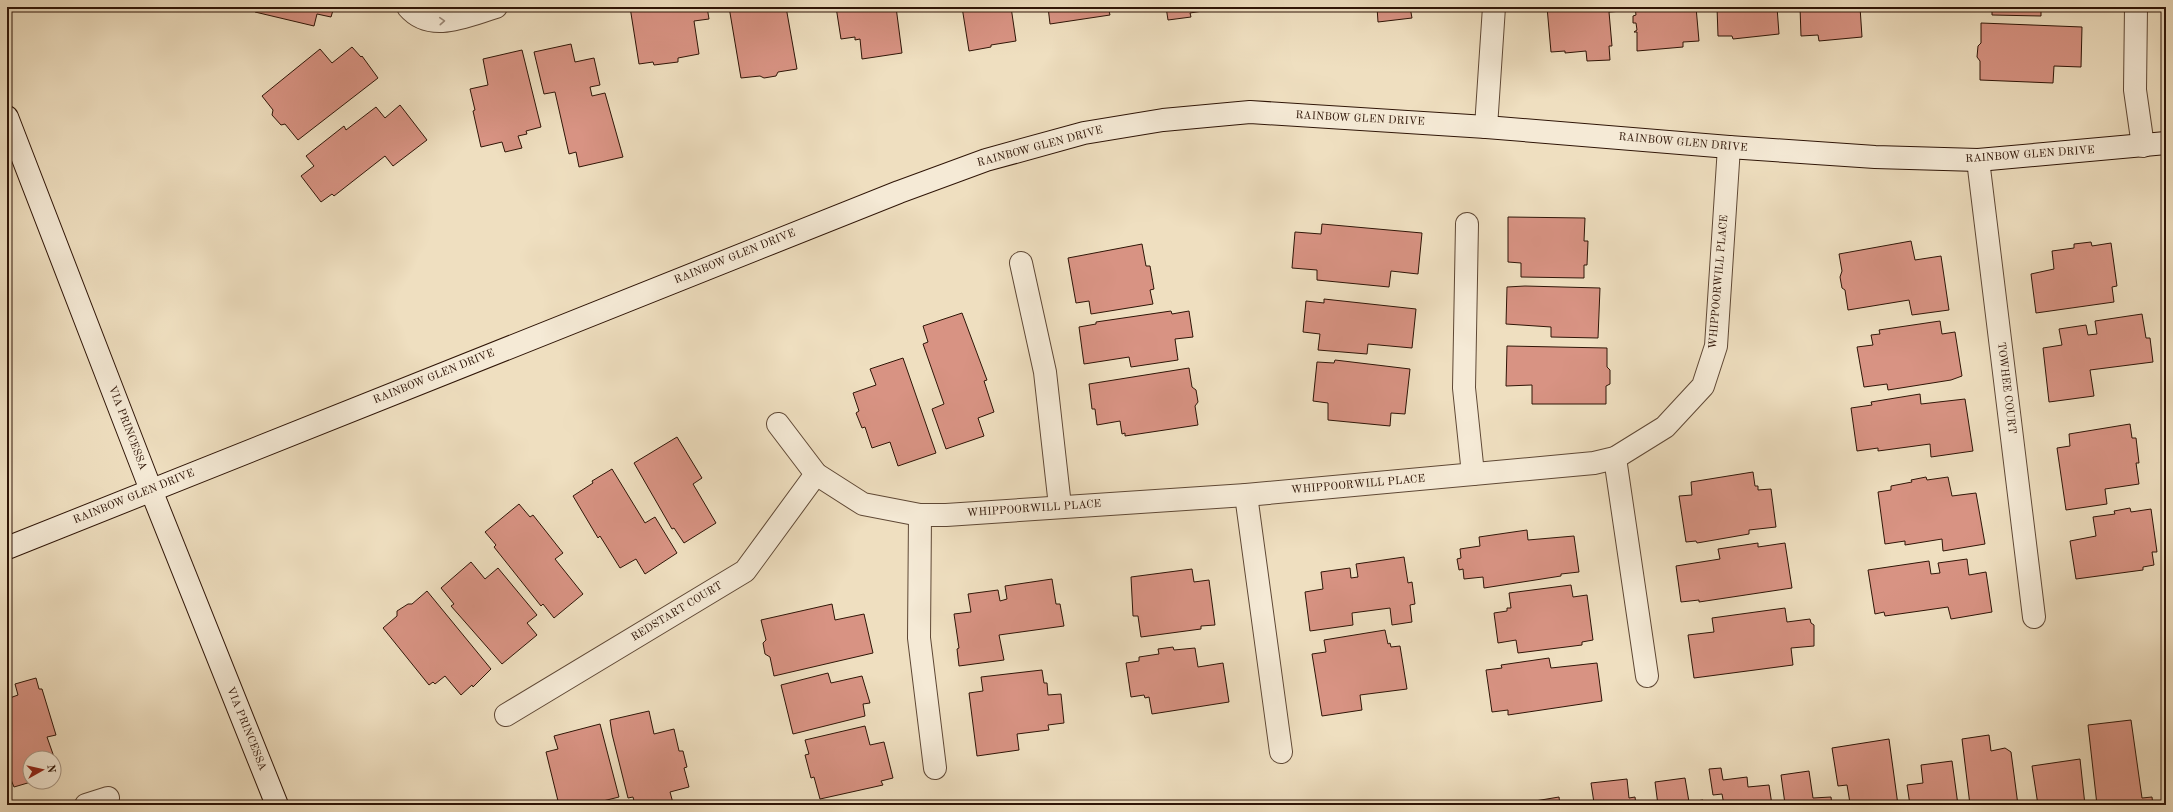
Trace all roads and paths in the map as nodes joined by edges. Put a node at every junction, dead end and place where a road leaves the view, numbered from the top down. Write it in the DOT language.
graph roads {
  1 [pos="408,7"];
  2 [pos="496,7"];
  3 [pos="1494,7"];
  4 [pos="2136,7"];
  5 [pos="7,117"];
  6 [pos="1486,127"];
  7 [pos="2166,143"];
  8 [pos="2143,146"];
  9 [pos="1729,147"];
  10 [pos="1978,160"];
  11 [pos="1467,224"];
  12 [pos="1021,263"];
  13 [pos="778,424"];
  14 [pos="1615,458"];
  15 [pos="816,474"];
  16 [pos="1473,474"];
  17 [pos="151,490"];
  18 [pos="1246,495"];
  19 [pos="1060,506"];
  20 [pos="920,515"];
  21 [pos="7,548"];
  22 [pos="2034,617"];
  23 [pos="1646,676"];
  24 [pos="506,715"];
  25 [pos="1281,752"];
  26 [pos="934,768"];
  27 [pos="108,798"];
  28 [pos="86,805"];
  29 [pos="277,805"];
  1 -- 2 [label="street, one-way"];
  3 -- 6 [label="street"];
  4 -- 8 [label="street"];
  5 -- 17 [label="street, VIA PRINCESSA"];
  6 -- 9 [label="street, RAINBOW GLEN DRIVE"];
  6 -- 17 [label="street, RAINBOW GLEN DRIVE"];
  7 -- 8 [label="street, RAINBOW GLEN DRIVE"];
  8 -- 10 [label="street, RAINBOW GLEN DRIVE"];
  9 -- 10 [label="street, RAINBOW GLEN DRIVE"];
  9 -- 14 [label="street, WHIPPOORWILL PLACE"];
  10 -- 22 [label="street, TOWHEE COURT"];
  11 -- 16 [label="street"];
  12 -- 19 [label="street"];
  13 -- 15 [label="street, WHIPPOORWILL PLACE"];
  14 -- 16 [label="street, WHIPPOORWILL PLACE"];
  14 -- 23 [label="street"];
  15 -- 20 [label="street, WHIPPOORWILL PLACE"];
  15 -- 24 [label="street, REDSTART COURT"];
  16 -- 18 [label="street, WHIPPOORWILL PLACE"];
  17 -- 21 [label="street, RAINBOW GLEN DRIVE"];
  17 -- 29 [label="street, VIA PRINCESSA"];
  18 -- 19 [label="street, WHIPPOORWILL PLACE"];
  18 -- 25 [label="street"];
  19 -- 20 [label="street, WHIPPOORWILL PLACE"];
  20 -- 26 [label="street"];
  27 -- 28 [label="street"];
}
